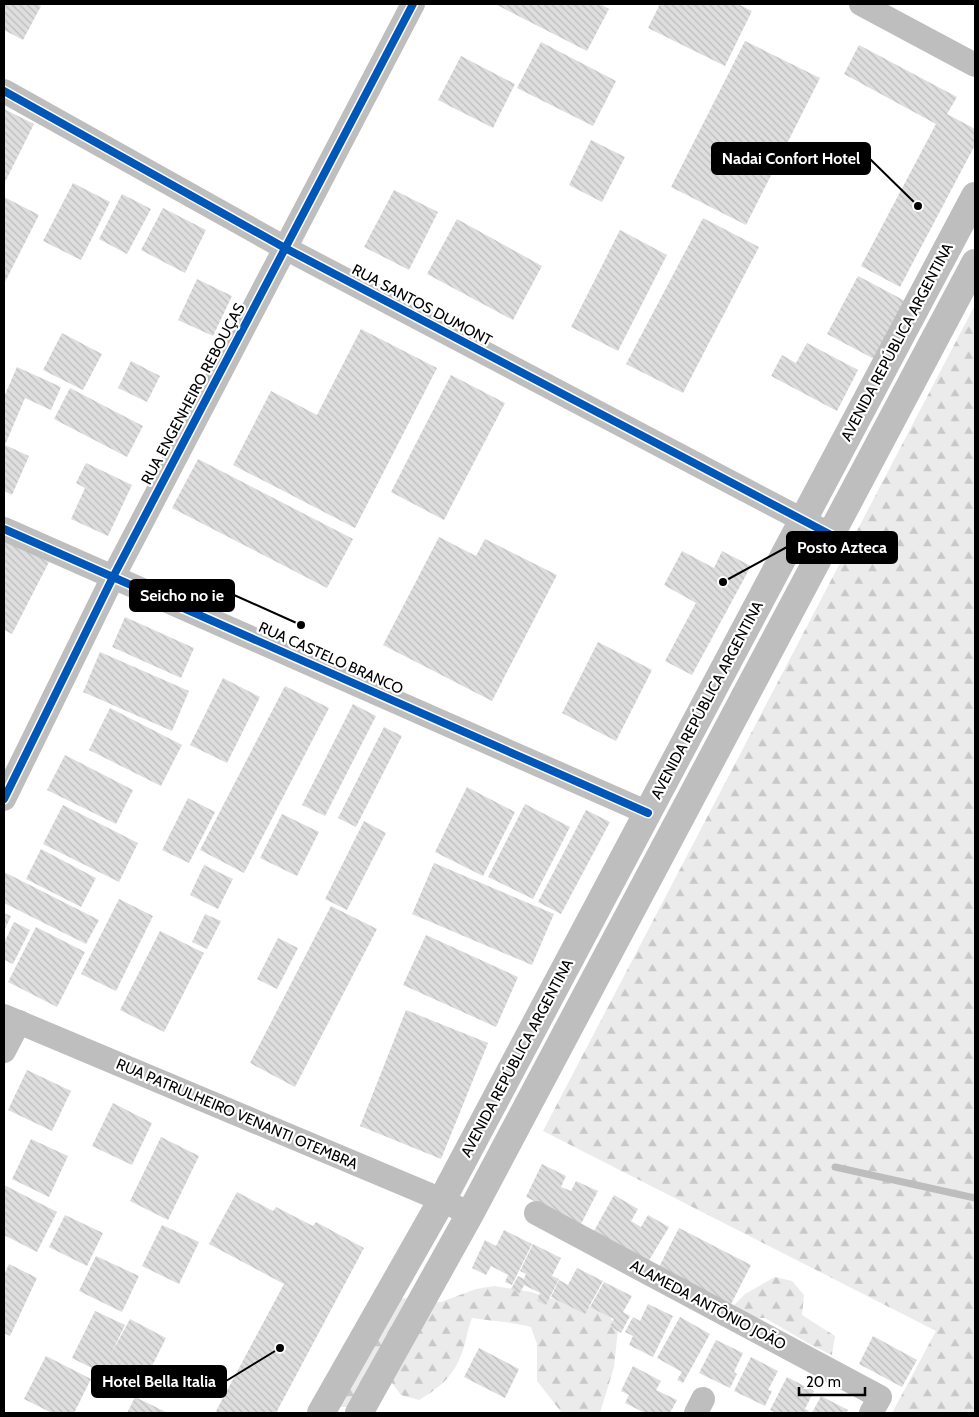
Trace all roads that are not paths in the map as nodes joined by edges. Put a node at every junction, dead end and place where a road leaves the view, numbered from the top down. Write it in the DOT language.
graph roads {
  1 [pos="413,4"];
  2 [pos="860,4"];
  3 [pos="975,65"];
  4 [pos="4,91"];
  5 [pos="975,196"];
  6 [pos="285,248"];
  7 [pos="975,263"];
  8 [pos="803,520"];
  9 [pos="4,529"];
  10 [pos="831,535"];
  11 [pos="113,577"];
  12 [pos="4,799"];
  13 [pos="648,813"];
  14 [pos="11,1019"];
  15 [pos="4,1051"];
  16 [pos="442,1200"];
  17 [pos="536,1213"];
  18 [pos="470,1214"];
  19 [pos="876,1405"];
  20 [pos="321,1413"];
  21 [pos="359,1413"];
  1 -- 6 [label="street, RUA ENGENHEIRO REBOUÇAS"];
  2 -- 3 [label="street"];
  4 -- 6 [label="street, RUA SANTOS DUMONT"];
  5 -- 8 [label="main road, AVENIDA REPÚBLICA ARGENTINA"];
  6 -- 8 [label="street, RUA SANTOS DUMONT"];
  6 -- 11 [label="street, RUA ENGENHEIRO REBOUÇAS"];
  7 -- 10 [label="main road"];
  8 -- 10 [label="street, RUA SANTOS DUMONT"];
  8 -- 13 [label="main road, AVENIDA REPÚBLICA ARGENTINA"];
  9 -- 11 [label="street, RUA CASTELO BRANCO"];
  10 -- 18 [label="main road"];
  11 -- 12 [label="street, RUA ENGENHEIRO REBOUÇAS"];
  11 -- 13 [label="street, RUA CASTELO BRANCO"];
  13 -- 16 [label="main road, AVENIDA REPÚBLICA ARGENTINA"];
  14 -- 15 [label="street"];
  14 -- 16 [label="street, RUA PATRULHEIRO VENANTI OTEMBRA"];
  16 -- 18 [label="street, RUA PATRULHEIRO VENANTI OTEMBRA"];
  16 -- 20 [label="main road, AVENIDA REPÚBLICA ARGENTINA"];
  17 -- 19 [label="street, ALAMEDA ANTÔNIO JOÃO"];
  18 -- 21 [label="main road"];
}
